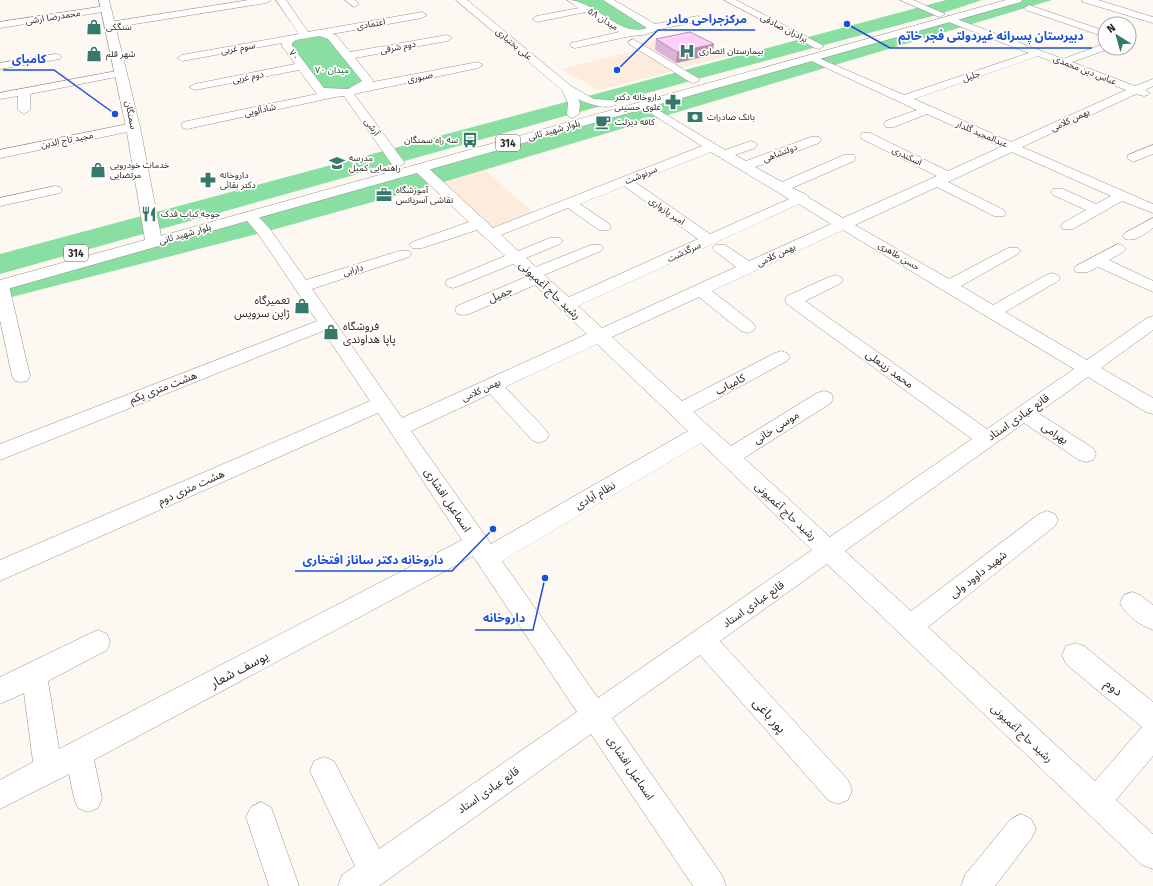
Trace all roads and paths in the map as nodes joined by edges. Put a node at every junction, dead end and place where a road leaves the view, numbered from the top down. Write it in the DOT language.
graph roads {
  1 [pos="266,0"];
  2 [pos="281,0"];
  3 [pos="461,0"];
  4 [pos="572,0"];
  5 [pos="729,0"];
  6 [pos="905,0"];
  7 [pos="994,0"];
  8 [pos="1017,0"];
  9 [pos="1087,0"];
  10 [pos="1106,0"];
  11 [pos="612,2"];
  12 [pos="631,2"];
  13 [pos="105,5"];
  14 [pos="1029,8"];
  15 [pos="588,9"];
  16 [pos="386,10"];
  17 [pos="1153,14"];
  18 [pos="422,15"];
  19 [pos="945,17"];
  20 [pos="48,18"];
  21 [pos="537,19"];
  22 [pos="698,19"];
  23 [pos="397,20"];
  24 [pos="1153,20"];
  25 [pos="0,25"];
  26 [pos="110,25"];
  27 [pos="654,28"];
  28 [pos="50,30"];
  29 [pos="1097,31"];
  30 [pos="320,33"];
  31 [pos="305,35"];
  32 [pos="224,36"];
  33 [pos="293,38"];
  34 [pos="447,38"];
  35 [pos="632,38"];
  36 [pos="575,45"];
  37 [pos="819,46"];
  38 [pos="230,49"];
  39 [pos="1097,50"];
  40 [pos="1038,53"];
  41 [pos="348,56"];
  42 [pos="56,57"];
  43 [pos="182,58"];
  44 [pos="810,58"];
  45 [pos="1062,62"];
  46 [pos="478,65"];
  47 [pos="0,66"];
  48 [pos="302,66"];
  49 [pos="122,73"];
  50 [pos="694,80"];
  51 [pos="1153,82"];
  52 [pos="195,87"];
  53 [pos="361,88"];
  54 [pos="567,88"];
  55 [pos="1136,90"];
  56 [pos="24,91"];
  57 [pos="347,92"];
  58 [pos="332,94"];
  59 [pos="0,96"];
  60 [pos="1153,96"];
  61 [pos="904,99"];
  62 [pos="639,101"];
  63 [pos="611,103"];
  64 [pos="24,110"];
  65 [pos="927,110"];
  66 [pos="573,114"];
  67 [pos="890,124"];
  68 [pos="187,125"];
  69 [pos="133,127"];
  70 [pos="815,140"];
  71 [pos="853,141"];
  72 [pos="899,141"];
  73 [pos="751,145"];
  74 [pos="887,146"];
  75 [pos="1012,147"];
  76 [pos="1153,149"];
  77 [pos="719,150"];
  78 [pos="875,152"];
  79 [pos="0,154"];
  80 [pos="848,158"];
  81 [pos="1133,158"];
  82 [pos="398,163"];
  83 [pos="746,166"];
  84 [pos="420,168"];
  85 [pos="942,179"];
  86 [pos="625,181"];
  87 [pos="783,188"];
  88 [pos="55,190"];
  89 [pos="1058,192"];
  90 [pos="1122,195"];
  91 [pos="1153,195"];
  92 [pos="802,198"];
  93 [pos="0,202"];
  94 [pos="1139,202"];
  95 [pos="570,203"];
  96 [pos="1153,209"];
  97 [pos="1097,210"];
  98 [pos="246,211"];
  99 [pos="999,213"];
  100 [pos="1153,222"];
  101 [pos="844,224"];
  102 [pos="1068,226"];
  103 [pos="604,227"];
  104 [pos="485,229"];
  105 [pos="1130,236"];
  106 [pos="153,237"];
  107 [pos="555,241"];
  108 [pos="417,244"];
  109 [pos="714,244"];
  110 [pos="596,248"];
  111 [pos="1118,249"];
  112 [pos="1013,250"];
  113 [pos="404,254"];
  114 [pos="514,257"];
  115 [pos="1098,260"];
  116 [pos="748,268"];
  117 [pos="1082,269"];
  118 [pos="535,276"];
  119 [pos="1052,278"];
  120 [pos="835,280"];
  121 [pos="0,282"];
  122 [pos="453,283"];
  123 [pos="949,286"];
  124 [pos="302,287"];
  125 [pos="1153,287"];
  126 [pos="700,290"];
  127 [pos="566,305"];
  128 [pos="462,310"];
  129 [pos="993,312"];
  130 [pos="1153,322"];
  131 [pos="327,323"];
  132 [pos="747,327"];
  133 [pos="599,336"];
  134 [pos="780,357"];
  135 [pos="1088,368"];
  136 [pos="21,376"];
  137 [pos="492,384"];
  138 [pos="824,398"];
  139 [pos="382,403"];
  140 [pos="1153,407"];
  141 [pos="679,411"];
  142 [pos="1024,413"];
  143 [pos="398,428"];
  144 [pos="702,432"];
  145 [pos="539,435"];
  146 [pos="987,439"];
  147 [pos="0,452"];
  148 [pos="1086,454"];
  149 [pos="728,457"];
  150 [pos="1047,520"];
  151 [pos="482,551"];
  152 [pos="828,551"];
  153 [pos="0,571"];
  154 [pos="1132,603"];
  155 [pos="1153,619"];
  156 [pos="910,627"];
  157 [pos="702,639"];
  158 [pos="98,642"];
  159 [pos="1075,655"];
  160 [pos="34,674"];
  161 [pos="0,691"];
  162 [pos="594,715"];
  163 [pos="1153,719"];
  164 [pos="1153,735"];
  165 [pos="79,753"];
  166 [pos="48,769"];
  167 [pos="324,771"];
  168 [pos="838,790"];
  169 [pos="0,795"];
  170 [pos="88,798"];
  171 [pos="1096,802"];
  172 [pos="262,817"];
  173 [pos="1021,829"];
  174 [pos="1153,854"];
  175 [pos="363,878"];
  176 [pos="284,886"];
  177 [pos="711,886"];
  178 [pos="976,886"];
  1 -- 26 [label="street"];
  2 -- 31 [label="street"];
  3 -- 54 [label="street, علی بختیاری"];
  4 -- 15 [label="street, میدان ۵۸"];
  5 -- 37 [label="street, برادران صادقی"];
  6 -- 19 [label="street, عباس دین محمدی"];
  7 -- 19 [label="main road, بلوار شهید ثانی / 314"];
  8 -- 19 [label="main road, بلوار شهید ثانی / 314"];
  9 -- 24 [label="main road"];
  10 -- 17 [label="main road"];
  11 -- 12 [label="street"];
  11 -- 27 [label="street, میدان ۵۸"];
  13 -- 20 [label="street, محمدرضا ارشی"];
  13 -- 26 [label="main road, سمنگان"];
  14 -- 29 [label="street"];
  15 -- 21 [label="street"];
  15 -- 35 [label="street, میدان ۵۸"];
  16 -- 23 [label="street"];
  18 -- 23 [label="street, اعتمادی"];
  19 -- 37 [label="main road, بلوار شهید ثانی / 314"];
  19 -- 40 [label="street, عباس دین محمدی"];
  19 -- 44 [label="main road, بلوار شهید ثانی / 314"];
  20 -- 25 [label="street, محمدرضا ارشی"];
  20 -- 28 [label="street"];
  22 -- 27 [label="street"];
  23 -- 30 [label="street, اعتمادی"];
  26 -- 49 [label="main road, سمنگان"];
  27 -- 35 [label="street, میدان ۵۸"];
  30 -- 31 [label="street, ۷۰"];
  30 -- 41 [label="street"];
  31 -- 33 [label="street, ۷۰"];
  32 -- 38 [label="street"];
  33 -- 38 [label="street, سوم غربی"];
  33 -- 48 [label="street, ۷۰"];
  34 -- 41 [label="street, دوم شرقی"];
  35 -- 36 [label="street"];
  35 -- 50 [label="street"];
  37 -- 50 [label="main road, بلوار شهید ثانی / 314"];
  38 -- 43 [label="street, سوم غربی"];
  39 -- 45 [label="street"];
  40 -- 45 [label="street, عباس دین محمدی"];
  40 -- 61 [label="street, جلیل"];
  41 -- 53 [label="street"];
  42 -- 47 [label="street"];
  44 -- 61 [label="street, عبدالمجید گلدار"];
  44 -- 62 [label="main road, بلوار شهید ثانی / 314"];
  45 -- 55 [label="street, عباس دین محمدی"];
  46 -- 53 [label="street, صبوری"];
  48 -- 52 [label="street, دوم غربی"];
  48 -- 58 [label="street, ۷۰"];
  49 -- 56 [label="street"];
  49 -- 69 [label="main road, سمنگان"];
  50 -- 62 [label="main road, بلوار شهید ثانی / 314"];
  51 -- 55 [label="street, بهمن کلامی"];
  53 -- 57 [label="street"];
  54 -- 63 [label="street, علی بختیاری"];
  54 -- 66 [label="street"];
  55 -- 60 [label="street, عباس دین محمدی"];
  55 -- 75 [label="street, بهمن کلامی"];
  56 -- 59 [label="street"];
  56 -- 64 [label="street"];
  57 -- 58 [label="street"];
  57 -- 82 [label="street, آرشی"];
  58 -- 68 [label="street, شادآلویی"];
  61 -- 65 [label="street, عبدالمجید گلدار"];
  62 -- 63 [label="main road, بلوار شهید ثانی / 314"];
  62 -- 77 [label="street, حسن طاهری"];
  62 -- 84 [label="main road, بلوار شهید ثانی / 314"];
  63 -- 66 [label="main road, بلوار شهید ثانی / 314"];
  65 -- 67 [label="street"];
  65 -- 75 [label="street, عبدالمجید گلدار"];
  66 -- 82 [label="main road, بلوار شهید ثانی / 314"];
  69 -- 79 [label="street, مجید تاج الدین"];
  69 -- 106 [label="main road, سمنگان"];
  70 -- 83 [label="street, دولتشاهی"];
  71 -- 74 [label="street, اسکندری"];
  72 -- 74 [label="street"];
  73 -- 77 [label="street, سرنوشت"];
  74 -- 78 [label="street"];
  74 -- 85 [label="street, اسکندری"];
  75 -- 85 [label="street, بهمن کلامی"];
  75 -- 90 [label="street, عبدالمجید گلدار"];
  76 -- 81 [label="street"];
  77 -- 83 [label="street, حسن طاهری"];
  77 -- 86 [label="street, سرنوشت"];
  80 -- 87 [label="street"];
  82 -- 98 [label="main road, بلوار شهید ثانی / 314"];
  83 -- 87 [label="street, حسن طاهری"];
  84 -- 98 [label="main road, بلوار شهید ثانی / 314"];
  84 -- 104 [label="street, رشید حاج آغمیونی"];
  85 -- 99 [label="street, اسکندری"];
  85 -- 101 [label="street, بهمن کلامی"];
  86 -- 95 [label="street, سرنوشت"];
  86 -- 109 [label="street, امیر پازواری"];
  87 -- 92 [label="street, حسن طاهری"];
  88 -- 93 [label="street"];
  89 -- 97 [label="street"];
  90 -- 94 [label="street, عبدالمجید گلدار"];
  90 -- 97 [label="street"];
  91 -- 94 [label="street"];
  92 -- 101 [label="street, حسن طاهری"];
  92 -- 109 [label="street, سرگذشت"];
  94 -- 96 [label="street, عبدالمجید گلدار"];
  95 -- 103 [label="street"];
  95 -- 104 [label="street, سرنوشت"];
  97 -- 102 [label="street"];
  98 -- 106 [label="main road, بلوار شهید ثانی / 314"];
  98 -- 124 [label="street, اسماعیل افشاری"];
  100 -- 105 [label="street"];
  101 -- 116 [label="street, بهمن کلامی"];
  101 -- 123 [label="street, حسن طاهری"];
  104 -- 108 [label="street, سرنوشت"];
  104 -- 114 [label="street, رشید حاج آغمیونی"];
  106 -- 121 [label="main road, بلوار شهید ثانی / 314"];
  107 -- 114 [label="street"];
  109 -- 116 [label="street, امیر پازواری"];
  109 -- 127 [label="street, سرگذشت"];
  110 -- 118 [label="street, جمیل"];
  111 -- 115 [label="street"];
  112 -- 123 [label="street"];
  113 -- 124 [label="street, دارابی"];
  114 -- 118 [label="street, رشید حاج آغمیونی"];
  114 -- 122 [label="street"];
  115 -- 117 [label="street"];
  115 -- 125 [label="street"];
  116 -- 126 [label="street, بهمن کلامی"];
  118 -- 127 [label="street, رشید حاج آغمیونی"];
  118 -- 128 [label="street, جمیل"];
  119 -- 129 [label="street"];
  120 -- 146 [label="street, محمد زینعلی"];
  121 -- 136 [label="street"];
  123 -- 129 [label="street, حسن طاهری"];
  124 -- 131 [label="street, اسماعیل افشاری"];
  126 -- 132 [label="street"];
  126 -- 133 [label="street, بهمن کلامی"];
  127 -- 133 [label="street, رشید حاج آغمیونی"];
  129 -- 135 [label="street, حسن طاهری"];
  130 -- 135 [label="street, قانع عبادی استاد"];
  131 -- 139 [label="street, اسماعیل افشاری"];
  131 -- 147 [label="street, هشت متری یکم"];
  133 -- 137 [label="street, بهمن کلامی"];
  133 -- 141 [label="street, رشید حاج آغمیونی"];
  134 -- 141 [label="street, کامیاب"];
  135 -- 140 [label="street, حسن طاهری"];
  135 -- 142 [label="street, قانع عبادی استاد"];
  137 -- 143 [label="street, بهمن کلامی"];
  137 -- 145 [label="street"];
  138 -- 149 [label="street, موسی خانی"];
  139 -- 143 [label="street, اسماعیل افشاری"];
  139 -- 153 [label="street, هشت متری دوم"];
  141 -- 144 [label="street, رشید حاج آغمیونی"];
  142 -- 146 [label="street, قانع عبادی استاد"];
  142 -- 148 [label="street, بهرامی"];
  143 -- 151 [label="street, اسماعیل افشاری"];
  144 -- 149 [label="street, رشید حاج آغمیونی"];
  144 -- 151 [label="street, نظام آبادی"];
  146 -- 152 [label="street, قانع عبادی استاد"];
  149 -- 152 [label="street, رشید حاج آغمیونی"];
  150 -- 156 [label="street, شهید داوود ولی"];
  151 -- 162 [label="street, اسماعیل افشاری"];
  151 -- 165 [label="street, یوسف شعار"];
  152 -- 156 [label="street, رشید حاج آغمیونی"];
  152 -- 157 [label="street, قانع عبادی استاد"];
  154 -- 155 [label="street"];
  156 -- 171 [label="street, رشید حاج آغمیونی"];
  157 -- 162 [label="street, قانع عبادی استاد"];
  157 -- 168 [label="street, پور باغی"];
  158 -- 160 [label="street"];
  159 -- 163 [label="street, دوم"];
  160 -- 161 [label="street"];
  160 -- 166 [label="street"];
  162 -- 175 [label="street, قانع عبادی استاد"];
  162 -- 177 [label="street, اسماعیل افشاری"];
  164 -- 171 [label="street"];
  165 -- 166 [label="street, یوسف شعار"];
  165 -- 170 [label="street"];
  166 -- 169 [label="street, یوسف شعار"];
  167 -- 175 [label="street"];
  171 -- 174 [label="street, رشید حاج آغمیونی"];
  172 -- 176 [label="street"];
  173 -- 178 [label="street"];
}
